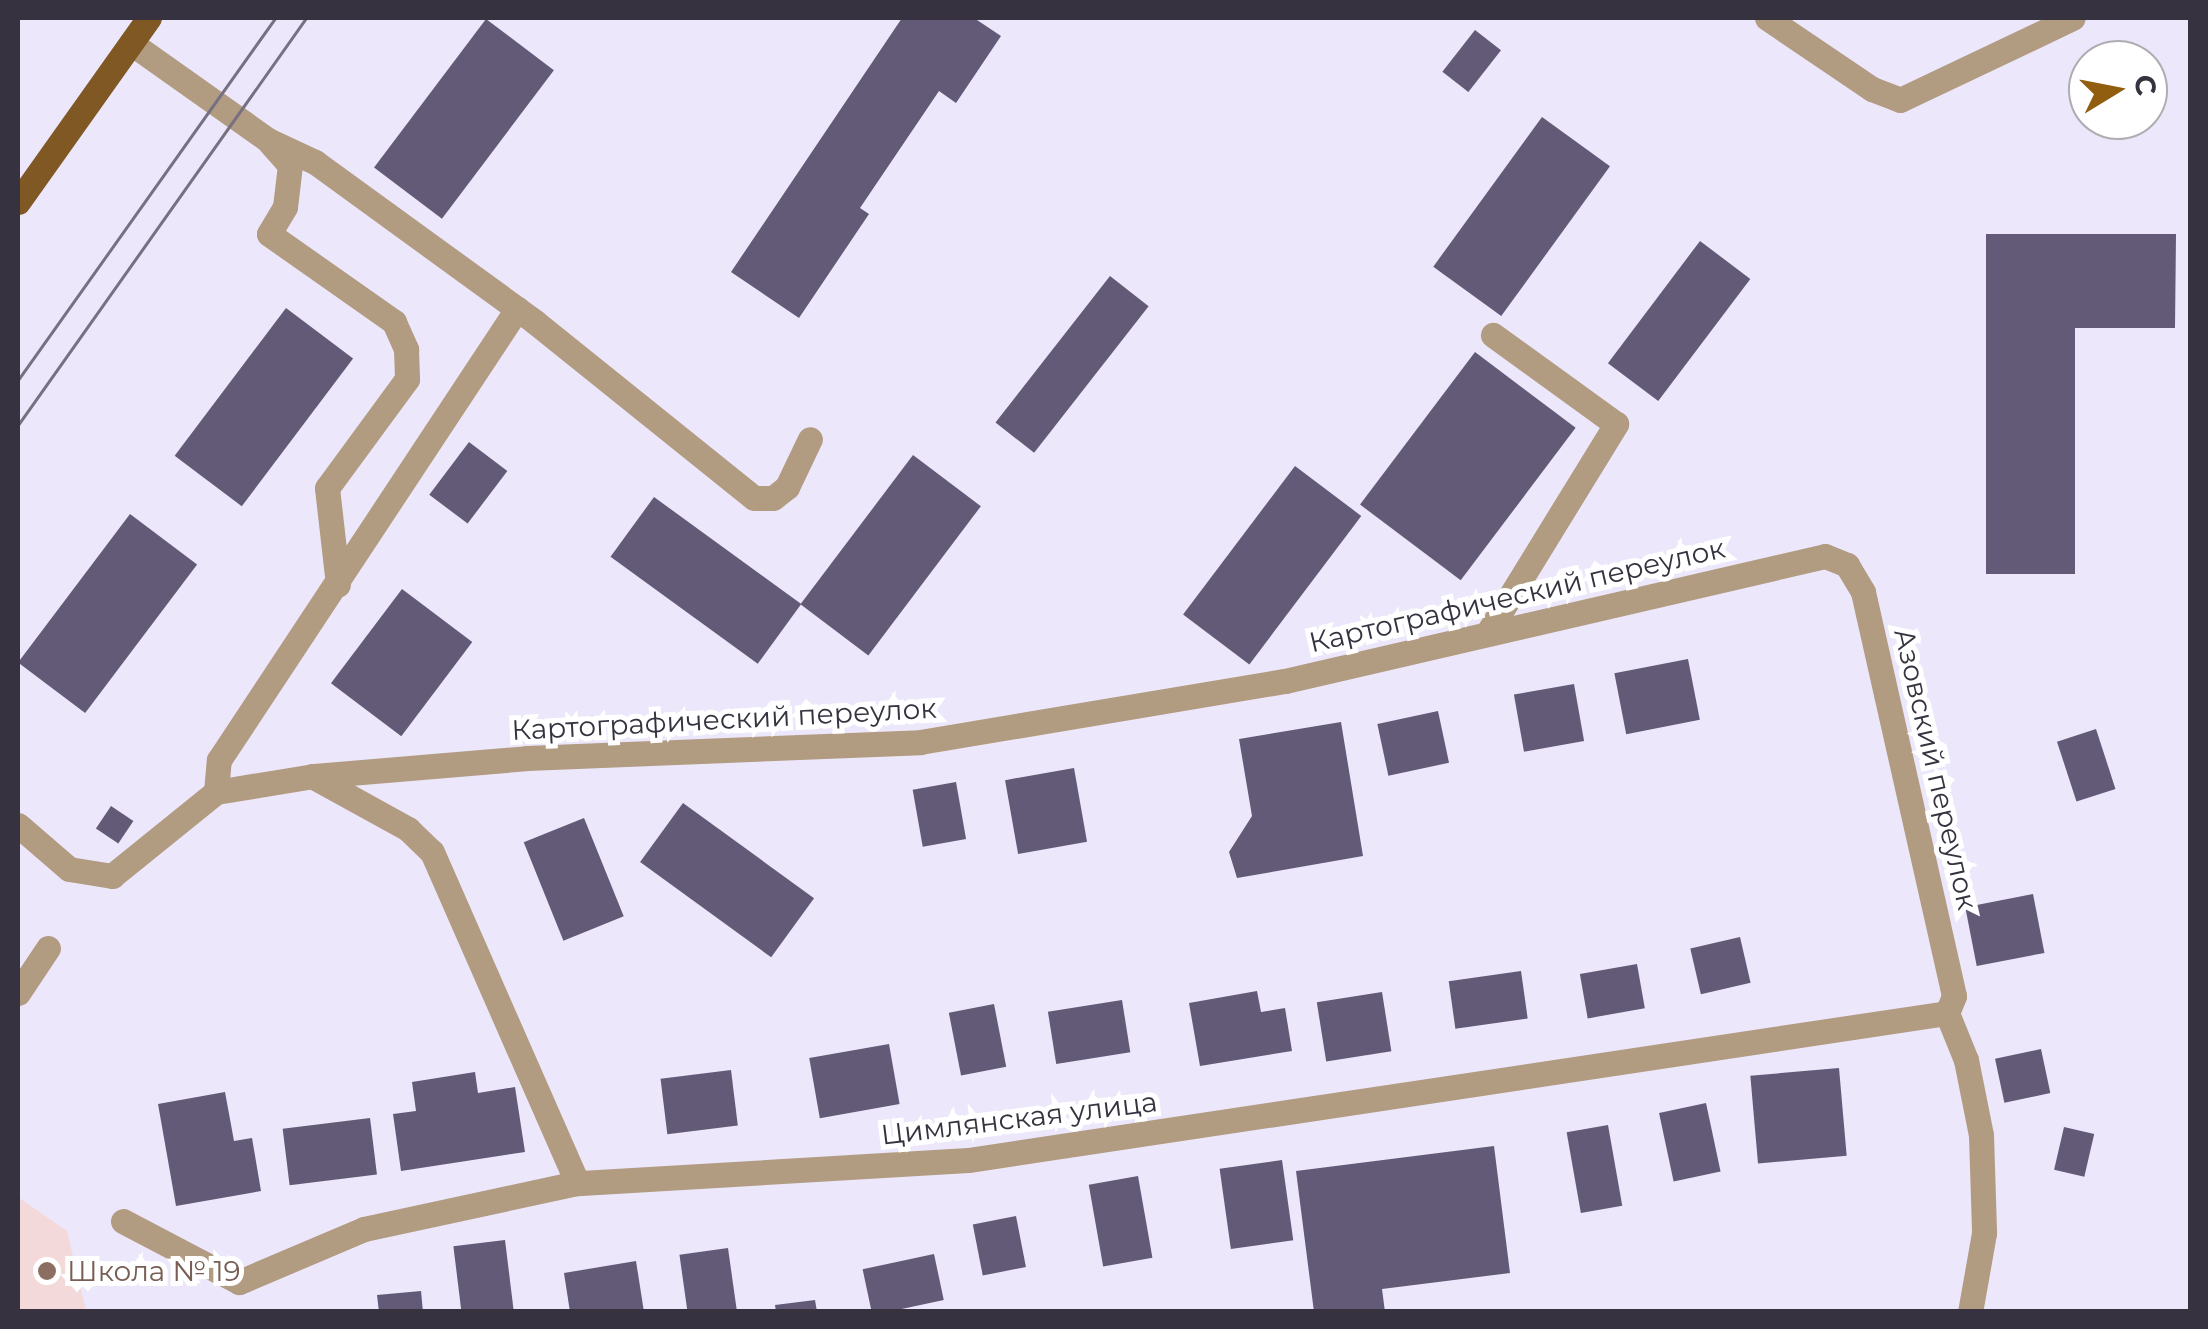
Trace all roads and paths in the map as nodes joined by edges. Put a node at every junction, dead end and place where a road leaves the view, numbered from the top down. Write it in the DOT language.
graph roads {
  1 [pos="149,18"];
  2 [pos="1767,18"];
  3 [pos="2074,18"];
  4 [pos="132,43"];
  5 [pos="268,140"];
  6 [pos="18,202"];
  7 [pos="518,309"];
  8 [pos="1493,335"];
  9 [pos="810,439"];
  10 [pos="1825,556"];
  11 [pos="338,584"];
  12 [pos="1490,629"];
  13 [pos="312,776"];
  14 [pos="216,792"];
  15 [pos="18,825"];
  16 [pos="48,948"];
  17 [pos="18,993"];
  18 [pos="1946,1014"];
  19 [pos="576,1183"];
  20 [pos="123,1221"];
  21 [pos="1970,1312"];
  1 -- 4 [label="main road"];
  2 -- 3 [label="street"];
  4 -- 5 [label="street"];
  4 -- 6 [label="main road"];
  5 -- 7 [label="street"];
  5 -- 11 [label="street"];
  7 -- 9 [label="street"];
  7 -- 11 [label="street"];
  8 -- 12 [label="street"];
  10 -- 12 [label="street, Картографический переулок"];
  10 -- 18 [label="street, Азовский переулок"];
  11 -- 14 [label="street"];
  12 -- 13 [label="street, Картографический переулок"];
  13 -- 14 [label="street, Картографический переулок"];
  13 -- 19 [label="street"];
  14 -- 15 [label="street, Картографический переулок"];
  16 -- 17 [label="street"];
  18 -- 19 [label="street, Цимлянская улица"];
  18 -- 21 [label="street"];
  19 -- 20 [label="street, Цимлянская улица"];
}
